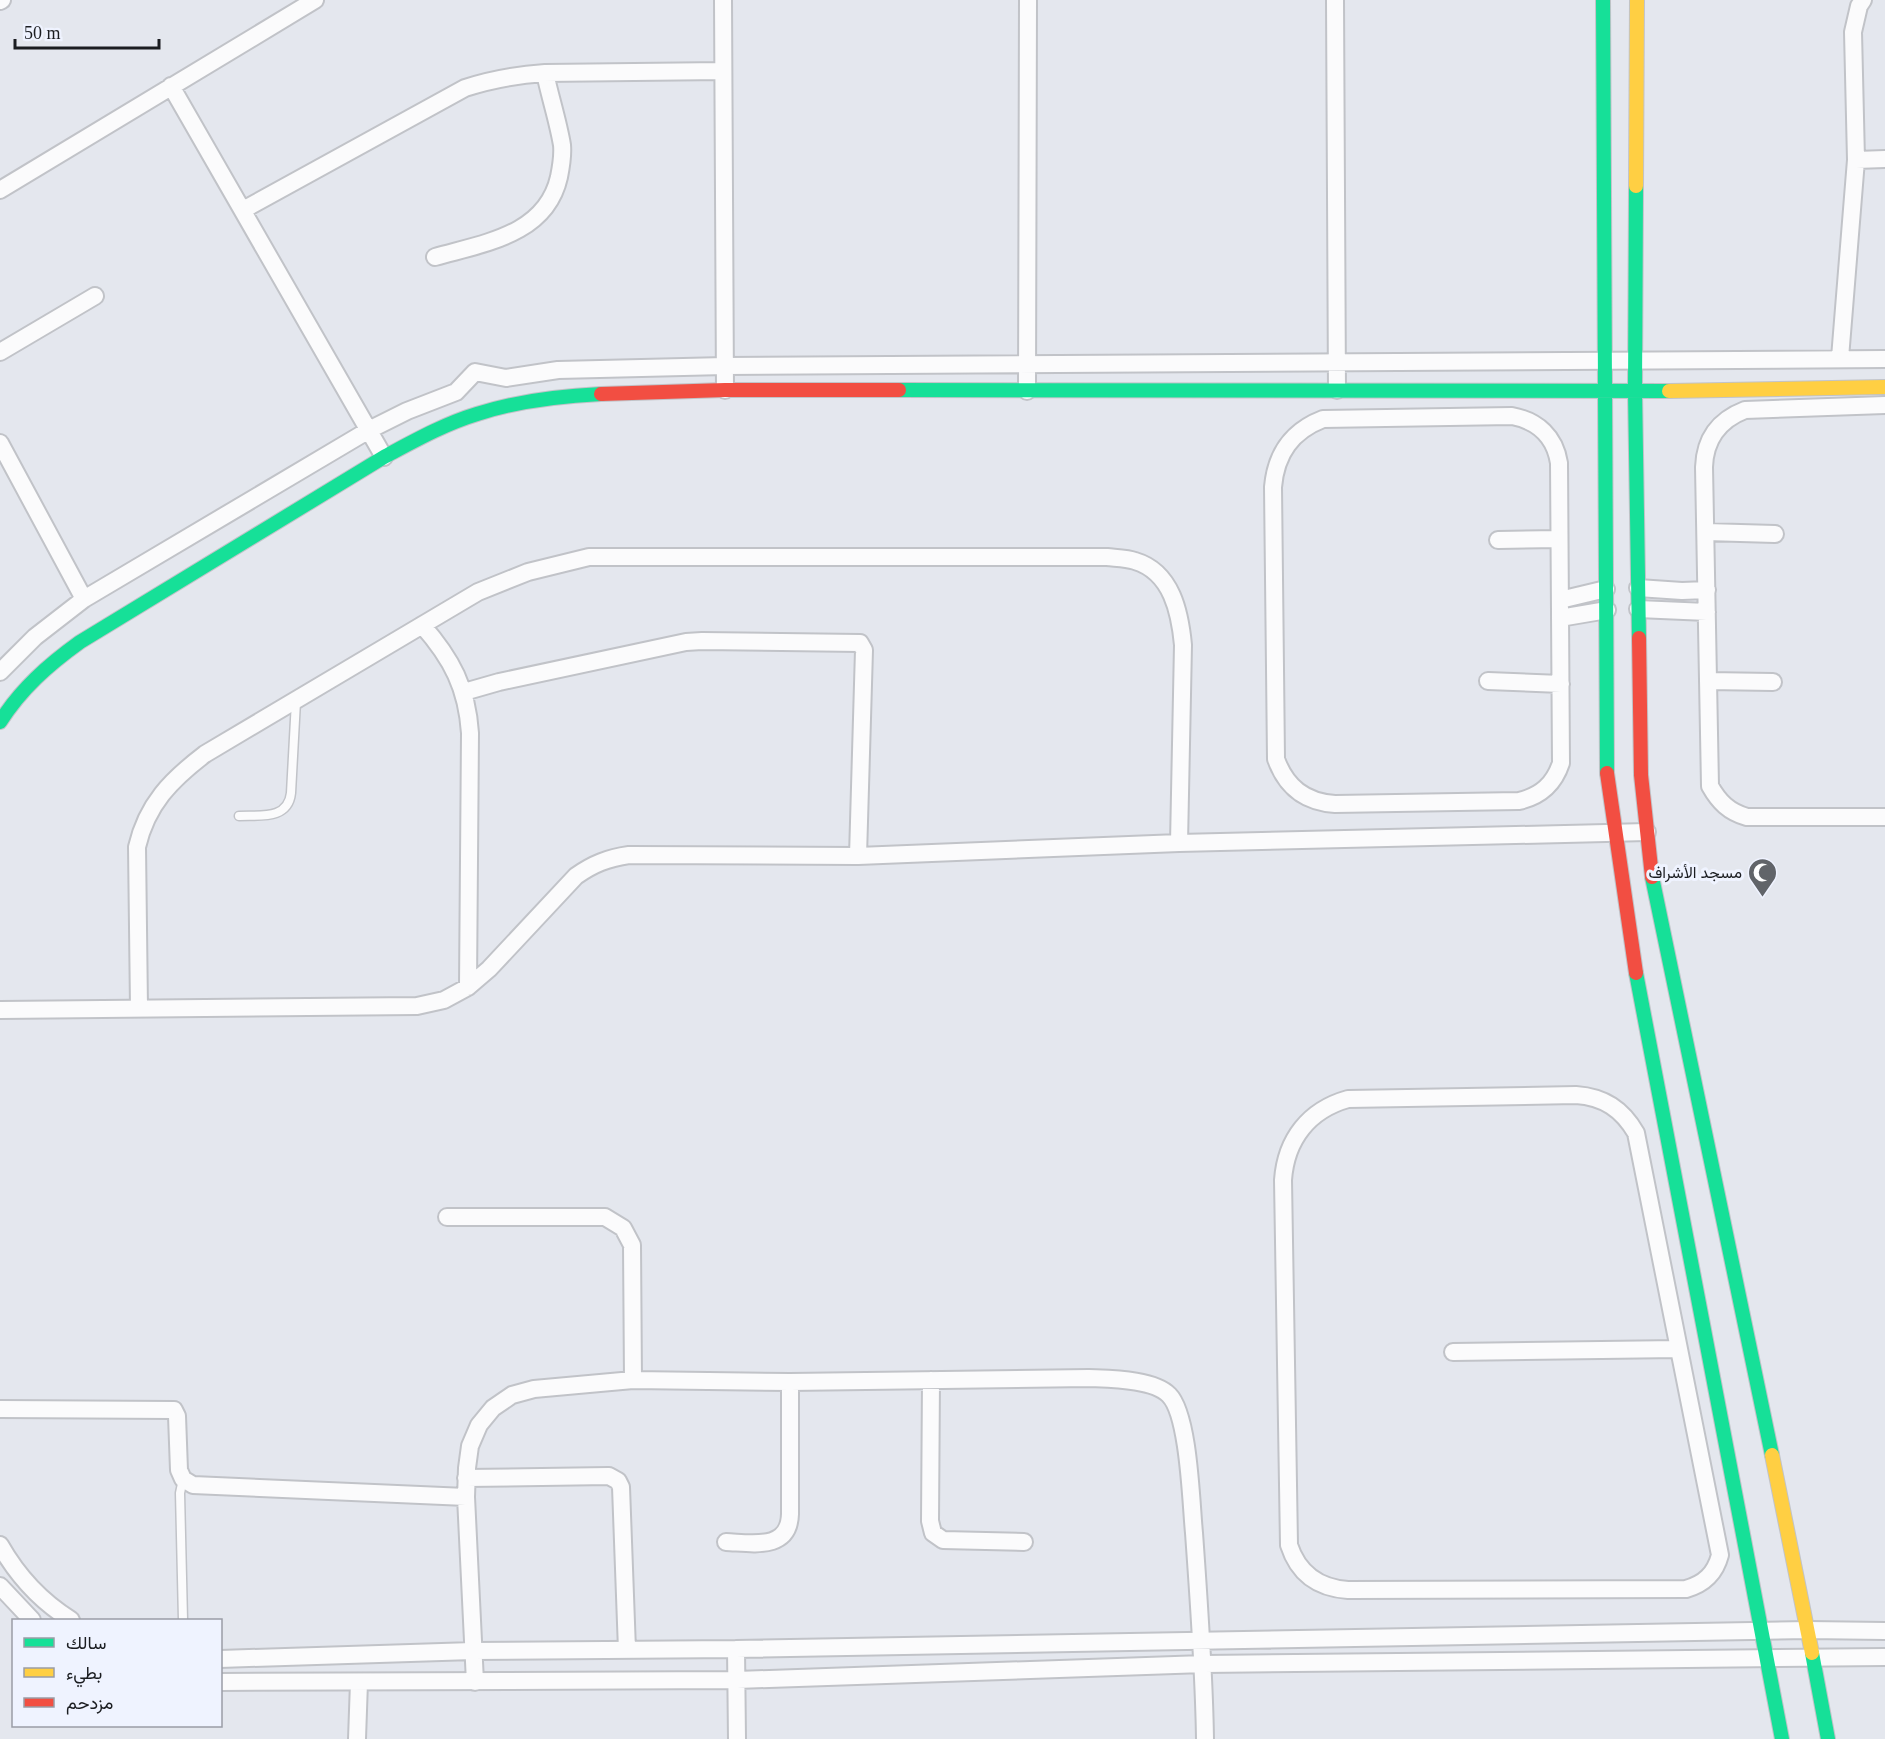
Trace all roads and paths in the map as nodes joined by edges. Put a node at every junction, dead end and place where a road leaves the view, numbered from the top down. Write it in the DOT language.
graph roads {
  1 [pos="315,0"];
  2 [pos="723,0"];
  3 [pos="1028,0"];
  4 [pos="1335,0"];
  5 [pos="1604,0"];
  6 [pos="1637,0"];
  7 [pos="1863,0"];
  8 [pos="723,71"];
  9 [pos="545,73"];
  10 [pos="171,86"];
  11 [pos="1885,159"];
  12 [pos="1856,160"];
  13 [pos="0,190"];
  14 [pos="243,210"];
  15 [pos="435,257"];
  16 [pos="95,296"];
  17 [pos="0,352"];
  18 [pos="1840,358"];
  19 [pos="1885,358"];
  20 [pos="1604,360"];
  21 [pos="1635,361"];
  22 [pos="1337,362"];
  23 [pos="1026,364"];
  24 [pos="725,366"];
  25 [pos="1885,387"];
  26 [pos="725,390"];
  27 [pos="1337,390"];
  28 [pos="1027,391"];
  29 [pos="1635,391"];
  30 [pos="1604,392"];
  31 [pos="1885,405"];
  32 [pos="369,430"];
  33 [pos="0,443"];
  34 [pos="384,457"];
  35 [pos="1706,532"];
  36 [pos="1775,534"];
  37 [pos="1558,539"];
  38 [pos="1498,540"];
  39 [pos="1638,588"];
  40 [pos="1606,589"];
  41 [pos="1707,590"];
  42 [pos="84,599"];
  43 [pos="1560,600"];
  44 [pos="1638,609"];
  45 [pos="1606,610"];
  46 [pos="1707,612"];
  47 [pos="1560,618"];
  48 [pos="422,626"];
  49 [pos="0,672"];
  50 [pos="1488,681"];
  51 [pos="1708,681"];
  52 [pos="1773,682"];
  53 [pos="1561,684"];
  54 [pos="464,692"];
  55 [pos="296,700"];
  56 [pos="0,722"];
  57 [pos="239,816"];
  58 [pos="1885,817"];
  59 [pos="1614,832"];
  60 [pos="1647,832"];
  61 [pos="1179,843"];
  62 [pos="858,856"];
  63 [pos="468,987"];
  64 [pos="139,1008"];
  65 [pos="0,1010"];
  66 [pos="447,1217"];
  67 [pos="1705,1332"];
  68 [pos="1679,1349"];
  69 [pos="1709,1351"];
  70 [pos="1453,1352"];
  71 [pos="633,1380"];
  72 [pos="932,1380"];
  73 [pos="790,1382"];
  74 [pos="0,1409"];
  75 [pos="466,1478"];
  76 [pos="183,1479"];
  77 [pos="466,1497"];
  78 [pos="726,1542"];
  79 [pos="1024,1542"];
  80 [pos="0,1545"];
  81 [pos="0,1586"];
  82 [pos="31,1619"];
  83 [pos="69,1619"];
  84 [pos="183,1619"];
  85 [pos="1808,1630"];
  86 [pos="1885,1631"];
  87 [pos="1761,1632"];
  88 [pos="1663,1633"];
  89 [pos="1202,1640"];
  90 [pos="736,1649"];
  91 [pos="627,1650"];
  92 [pos="473,1651"];
  93 [pos="1885,1657"];
  94 [pos="1813,1658"];
  95 [pos="222,1659"];
  96 [pos="1664,1659"];
  97 [pos="1768,1659"];
  98 [pos="1204,1664"];
  99 [pos="737,1680"];
  100 [pos="222,1682"];
  101 [pos="358,1682"];
  102 [pos="475,1682"];
  103 [pos="357,1739"];
  104 [pos="737,1739"];
  105 [pos="1205,1739"];
  106 [pos="1782,1739"];
  107 [pos="1828,1739"];
  1 -- 10 [label="street"];
  2 -- 8 [label="street"];
  3 -- 23 [label="street"];
  4 -- 22 [label="street"];
  5 -- 20 [label="street"];
  6 -- 21 [label="street"];
  7 -- 12 [label="street"];
  8 -- 9 [label="street"];
  8 -- 24 [label="street"];
  9 -- 14 [label="street"];
  9 -- 15 [label="street"];
  10 -- 13 [label="street"];
  10 -- 14 [label="street"];
  11 -- 12 [label="street"];
  12 -- 18 [label="street"];
  14 -- 32 [label="street"];
  16 -- 17 [label="street"];
  18 -- 19 [label="street"];
  18 -- 21 [label="street"];
  20 -- 21 [label="street"];
  20 -- 22 [label="street"];
  20 -- 30 [label="street"];
  21 -- 29 [label="street"];
  22 -- 23 [label="street"];
  22 -- 27 [label="street"];
  23 -- 24 [label="street"];
  23 -- 28 [label="street"];
  24 -- 26 [label="street"];
  24 -- 32 [label="street"];
  25 -- 29 [label="street"];
  26 -- 28 [label="street"];
  26 -- 34 [label="street"];
  27 -- 28 [label="street"];
  27 -- 30 [label="street"];
  29 -- 30 [label="street"];
  29 -- 39 [label="street"];
  30 -- 40 [label="street"];
  31 -- 35 [label="street"];
  32 -- 34 [label="street"];
  32 -- 42 [label="street"];
  33 -- 42 [label="street"];
  34 -- 56 [label="street"];
  35 -- 36 [label="street"];
  35 -- 41 [label="street"];
  37 -- 38 [label="street"];
  37 -- 43 [label="street"];
  37 -- 53 [label="street"];
  39 -- 41 [label="street"];
  39 -- 44 [label="street"];
  40 -- 43 [label="street"];
  40 -- 45 [label="street"];
  41 -- 46 [label="street"];
  42 -- 49 [label="street"];
  43 -- 47 [label="street"];
  44 -- 46 [label="street"];
  44 -- 60 [label="street"];
  45 -- 47 [label="street"];
  45 -- 59 [label="street"];
  46 -- 51 [label="street"];
  47 -- 53 [label="street"];
  48 -- 54 [label="street"];
  48 -- 55 [label="street"];
  48 -- 61 [label="street"];
  50 -- 53 [label="street"];
  51 -- 52 [label="street"];
  51 -- 58 [label="street"];
  54 -- 62 [label="street"];
  54 -- 63 [label="street"];
  55 -- 57 [label="lane"];
  55 -- 64 [label="street"];
  59 -- 60 [label="street"];
  59 -- 61 [label="street"];
  59 -- 67 [label="street"];
  60 -- 85 [label="street"];
  61 -- 62 [label="street"];
  62 -- 63 [label="street"];
  63 -- 64 [label="street"];
  64 -- 65 [label="street"];
  66 -- 71 [label="street"];
  67 -- 68 [label="street"];
  67 -- 69 [label="street"];
  68 -- 68 [label="street"];
  68 -- 69 [label="street"];
  68 -- 70 [label="street"];
  69 -- 87 [label="street"];
  71 -- 73 [label="street"];
  71 -- 75 [label="street"];
  72 -- 73 [label="street"];
  72 -- 79 [label="street"];
  72 -- 89 [label="street"];
  73 -- 78 [label="street"];
  74 -- 76 [label="street"];
  75 -- 77 [label="street"];
  75 -- 91 [label="street"];
  76 -- 77 [label="street"];
  76 -- 84 [label="lane"];
  77 -- 92 [label="street"];
  80 -- 83 [label="street"];
  81 -- 82 [label="street"];
  85 -- 86 [label="street"];
  85 -- 87 [label="street"];
  85 -- 94 [label="street"];
  87 -- 88 [label="street"];
  87 -- 97 [label="street"];
  88 -- 89 [label="street"];
  88 -- 96 [label="street"];
  89 -- 90 [label="street"];
  89 -- 98 [label="street"];
  90 -- 91 [label="street"];
  90 -- 99 [label="street"];
  91 -- 92 [label="street"];
  92 -- 95 [label="street"];
  92 -- 102 [label="street"];
  93 -- 94 [label="street"];
  94 -- 97 [label="street"];
  94 -- 107 [label="street"];
  96 -- 97 [label="street"];
  96 -- 98 [label="street"];
  97 -- 106 [label="street"];
  98 -- 99 [label="street"];
  98 -- 105 [label="street"];
  99 -- 102 [label="street"];
  99 -- 104 [label="street"];
  100 -- 101 [label="street"];
  101 -- 102 [label="street"];
  101 -- 103 [label="street"];
}
